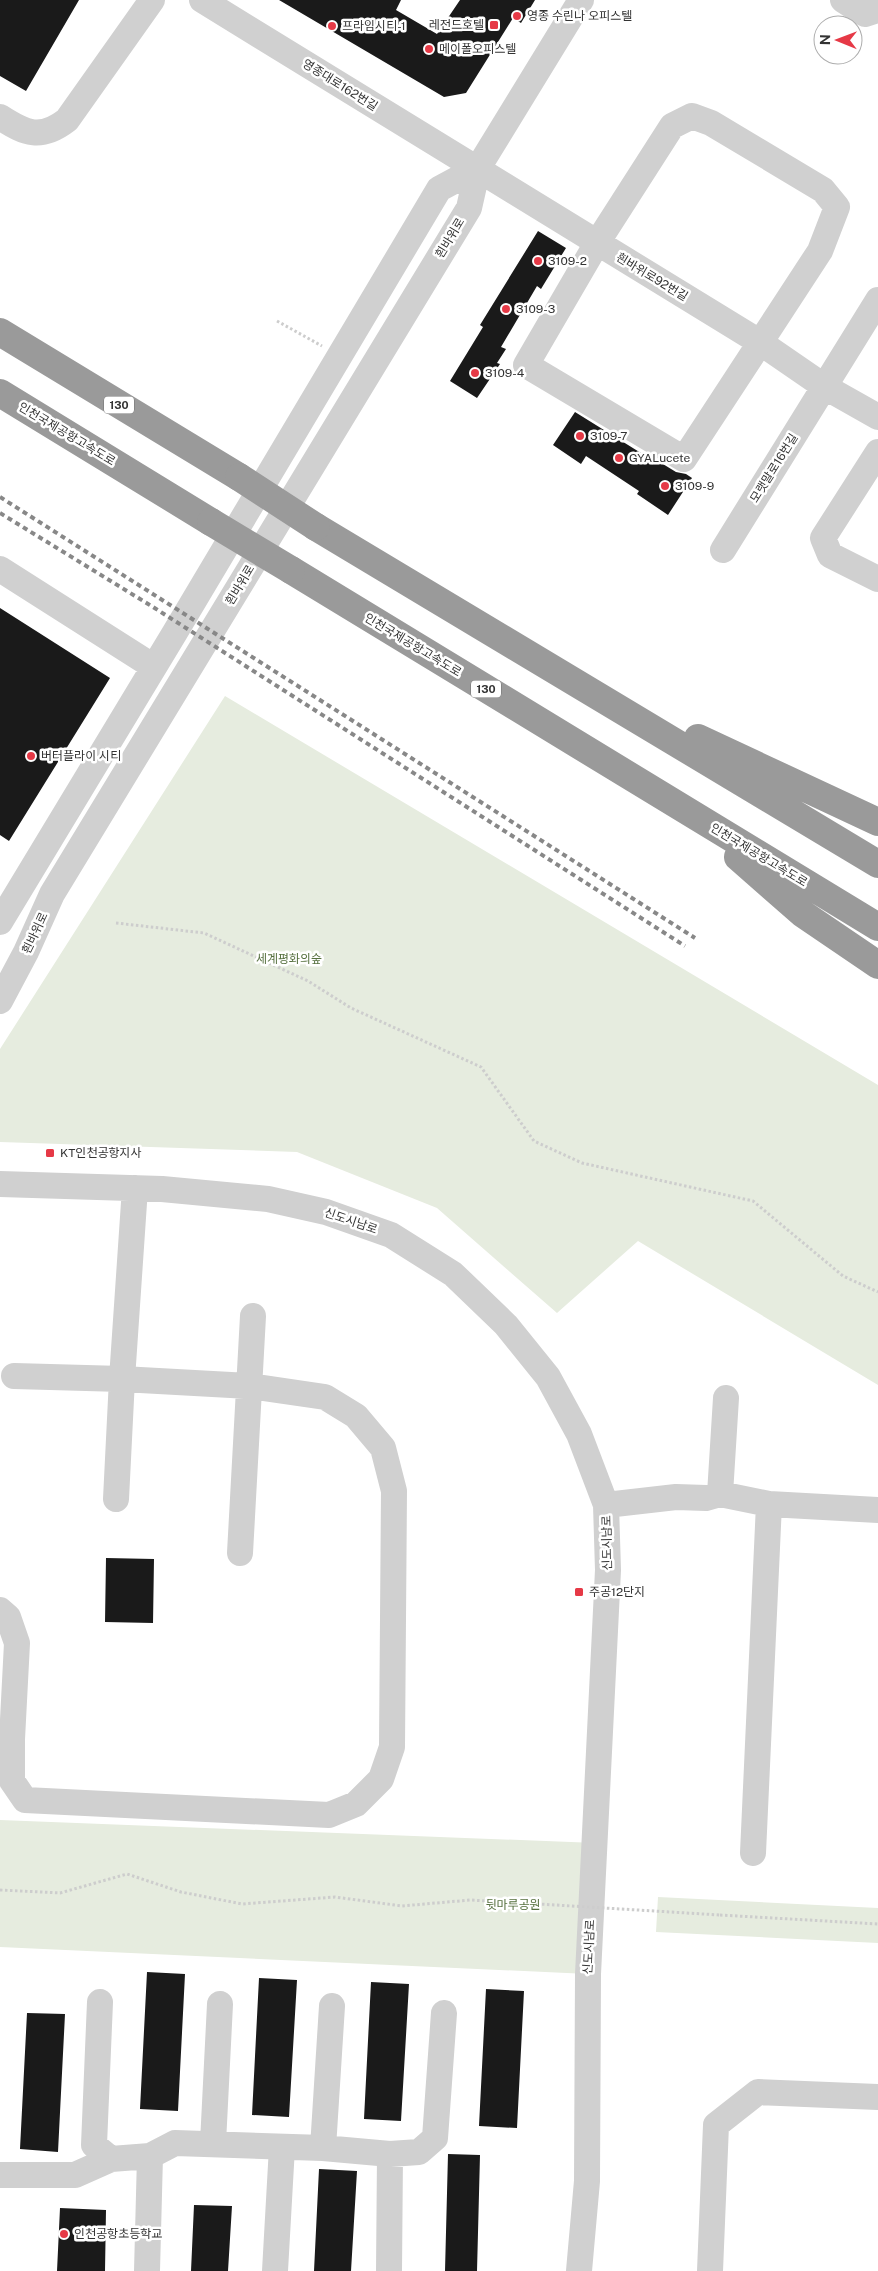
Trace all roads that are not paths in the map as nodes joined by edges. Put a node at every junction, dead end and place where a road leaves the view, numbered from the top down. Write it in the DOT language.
graph roads {
  1 [pos="152,0"];
  2 [pos="202,0"];
  3 [pos="581,0"];
  4 [pos="843,0"];
  5 [pos="878,10"];
  6 [pos="0,117"];
  7 [pos="478,168"];
  8 [pos="597,243"];
  9 [pos="878,300"];
  10 [pos="0,332"];
  11 [pos="761,343"];
  12 [pos="826,387"];
  13 [pos="0,393"];
  14 [pos="878,417"];
  15 [pos="878,452"];
  16 [pos="723,550"];
  17 [pos="0,569"];
  18 [pos="878,579"];
  19 [pos="154,667"];
  20 [pos="564,674"];
  21 [pos="682,809"];
  22 [pos="878,822"];
  23 [pos="878,864"];
  24 [pos="3,909"];
  25 [pos="40,922"];
  26 [pos="878,927"];
  27 [pos="0,936"];
  28 [pos="26,952"];
  29 [pos="878,965"];
  30 [pos="0,1001"];
  31 [pos="0,1184"];
  32 [pos="135,1188"];
  33 [pos="253,1316"];
  34 [pos="14,1376"];
  35 [pos="122,1379"];
  36 [pos="249,1386"];
  37 [pos="726,1398"];
  38 [pos="720,1494"];
  39 [pos="116,1499"];
  40 [pos="769,1504"];
  41 [pos="606,1505"];
  42 [pos="878,1510"];
  43 [pos="240,1553"];
  44 [pos="0,1610"];
  45 [pos="752,1853"];
  46 [pos="100,2002"];
  47 [pos="220,2004"];
  48 [pos="332,2006"];
  49 [pos="444,2013"];
  50 [pos="878,2097"];
  51 [pos="213,2143"];
  52 [pos="282,2148"];
  53 [pos="323,2148"];
  54 [pos="390,2154"];
  55 [pos="150,2156"];
  56 [pos="111,2159"];
  57 [pos="0,2175"];
  58 [pos="146,2271"];
  59 [pos="275,2271"];
  60 [pos="389,2271"];
  61 [pos="579,2271"];
  62 [pos="710,2271"];
  1 -- 6 [label="street"];
  2 -- 7 [label="street, 영종대로162번길"];
  3 -- 7 [label="street, 흰바위로"];
  4 -- 5 [label="street"];
  7 -- 8 [label="street, 흰바위로92번길"];
  7 -- 19 [label="street"];
  7 -- 25 [label="street, 흰바위로"];
  8 -- 11 [label="street, 흰바위로92번길"];
  8 -- 11 [label="street"];
  8 -- 11 [label="street"];
  9 -- 12 [label="street, 모랫말로16번길"];
  10 -- 20 [label="highway, 130, bridge"];
  11 -- 12 [label="street, 흰바위로92번길"];
  12 -- 14 [label="street"];
  12 -- 16 [label="street, 모랫말로16번길"];
  13 -- 21 [label="highway, 인천국제공항고속도로 / 130, bridge"];
  15 -- 18 [label="street"];
  17 -- 19 [label="street"];
  19 -- 24 [label="street"];
  20 -- 22 [label="highway"];
  20 -- 23 [label="highway, 130"];
  21 -- 26 [label="highway, 인천국제공항고속도로 / 130"];
  21 -- 29 [label="highway"];
  24 -- 25 [label="street"];
  25 -- 28 [label="street, 흰바위로"];
  27 -- 28 [label="street"];
  28 -- 30 [label="street, 흰바위로"];
  31 -- 32 [label="street, 신도시남로"];
  32 -- 35 [label="street"];
  32 -- 41 [label="street, 신도시남로"];
  33 -- 36 [label="street"];
  34 -- 35 [label="street"];
  35 -- 36 [label="street"];
  35 -- 39 [label="street"];
  36 -- 43 [label="street"];
  36 -- 44 [label="street"];
  37 -- 38 [label="street"];
  38 -- 40 [label="street"];
  38 -- 41 [label="street"];
  40 -- 42 [label="street"];
  40 -- 45 [label="street"];
  41 -- 61 [label="street, 신도시남로"];
  46 -- 56 [label="street"];
  47 -- 51 [label="street"];
  48 -- 53 [label="street"];
  49 -- 54 [label="street"];
  50 -- 62 [label="street"];
  51 -- 52 [label="street"];
  51 -- 55 [label="street"];
  52 -- 53 [label="street"];
  52 -- 59 [label="street"];
  53 -- 54 [label="street"];
  54 -- 60 [label="street"];
  55 -- 56 [label="street"];
  55 -- 58 [label="street"];
  56 -- 57 [label="street"];
}
